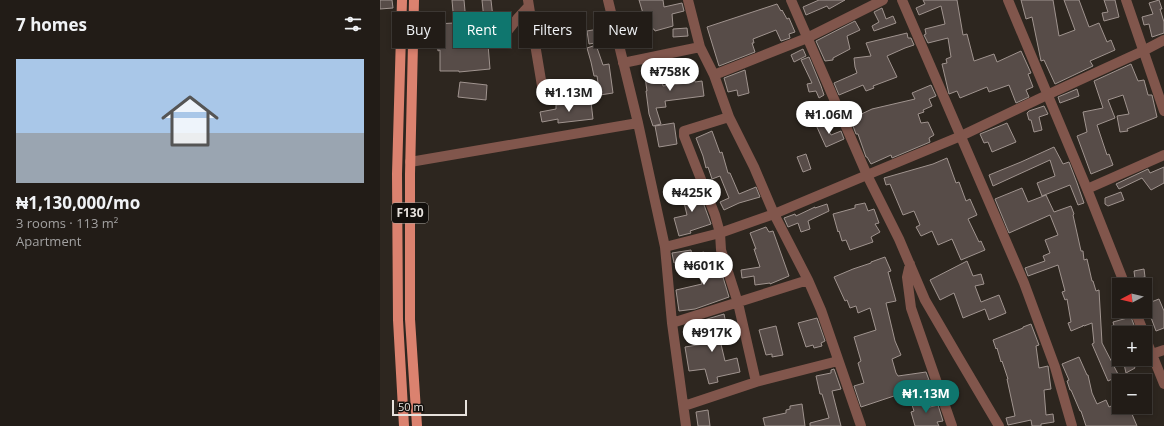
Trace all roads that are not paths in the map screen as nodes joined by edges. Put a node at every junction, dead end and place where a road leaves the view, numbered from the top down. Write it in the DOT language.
graph roads {
  1 [pos="402,0"];
  2 [pos="414,0"];
  3 [pos="608,0"];
  4 [pos="688,0"];
  5 [pos="791,0"];
  6 [pos="883,0"];
  7 [pos="902,0"];
  8 [pos="1008,0"];
  9 [pos="1126,0"];
  10 [pos="529,3"];
  11 [pos="511,27"];
  12 [pos="807,38"];
  13 [pos="1164,40"];
  14 [pos="700,47"];
  15 [pos="1143,51"];
  16 [pos="623,63"];
  17 [pos="714,75"];
  18 [pos="1048,95"];
  19 [pos="544,98"];
  20 [pos="399,103"];
  21 [pos="412,111"];
  22 [pos="1164,111"];
  23 [pos="729,117"];
  24 [pos="638,123"];
  25 [pos="961,136"];
  26 [pos="1164,156"];
  27 [pos="410,162"];
  28 [pos="868,174"];
  29 [pos="1087,189"];
  30 [pos="774,214"];
  31 [pos="720,233"];
  32 [pos="666,247"];
  33 [pos="910,264"];
  34 [pos="1122,278"];
  35 [pos="808,280"];
  36 [pos="738,303"];
  37 [pos="672,323"];
  38 [pos="1164,350"];
  39 [pos="1152,354"];
  40 [pos="838,361"];
  41 [pos="756,382"];
  42 [pos="1164,384"];
  43 [pos="684,406"];
  44 [pos="404,426"];
  45 [pos="417,426"];
  46 [pos="686,426"];
  47 [pos="861,426"];
  48 [pos="952,426"];
  49 [pos="999,426"];
  50 [pos="1072,426"];
  1 -- 20 [label="main road, F130"];
  2 -- 21 [label="main road, F130"];
  3 -- 16 [label="street"];
  4 -- 14 [label="street"];
  5 -- 12 [label="street"];
  6 -- 12 [label="street"];
  7 -- 25 [label="street"];
  8 -- 18 [label="street"];
  9 -- 15 [label="street"];
  10 -- 11 [label="street"];
  10 -- 19 [label="street"];
  12 -- 17 [label="street"];
  12 -- 28 [label="street"];
  13 -- 15 [label="street"];
  14 -- 16 [label="street"];
  14 -- 17 [label="street"];
  15 -- 18 [label="street"];
  15 -- 22 [label="street"];
  16 -- 24 [label="street"];
  17 -- 23 [label="street"];
  18 -- 25 [label="street"];
  18 -- 29 [label="street"];
  20 -- 21 [label="main road"];
  20 -- 44 [label="main road, F130"];
  21 -- 27 [label="main road, F130"];
  23 -- 30 [label="street"];
  23 -- 31 [label="street"];
  24 -- 27 [label="street"];
  24 -- 32 [label="street"];
  25 -- 28 [label="street"];
  25 -- 50 [label="street"];
  26 -- 29 [label="street"];
  27 -- 45 [label="main road, F130"];
  28 -- 30 [label="street"];
  28 -- 33 [label="street"];
  29 -- 34 [label="street"];
  30 -- 31 [label="street"];
  30 -- 35 [label="street"];
  31 -- 32 [label="street"];
  31 -- 36 [label="street"];
  32 -- 37 [label="street"];
  33 -- 48 [label="street"];
  33 -- 49 [label="street"];
  35 -- 36 [label="street"];
  35 -- 40 [label="street"];
  36 -- 37 [label="street"];
  36 -- 41 [label="street"];
  37 -- 43 [label="street"];
  38 -- 39 [label="street"];
  39 -- 42 [label="street"];
  40 -- 41 [label="street"];
  40 -- 47 [label="street"];
  41 -- 43 [label="street"];
  43 -- 46 [label="street"];
}
